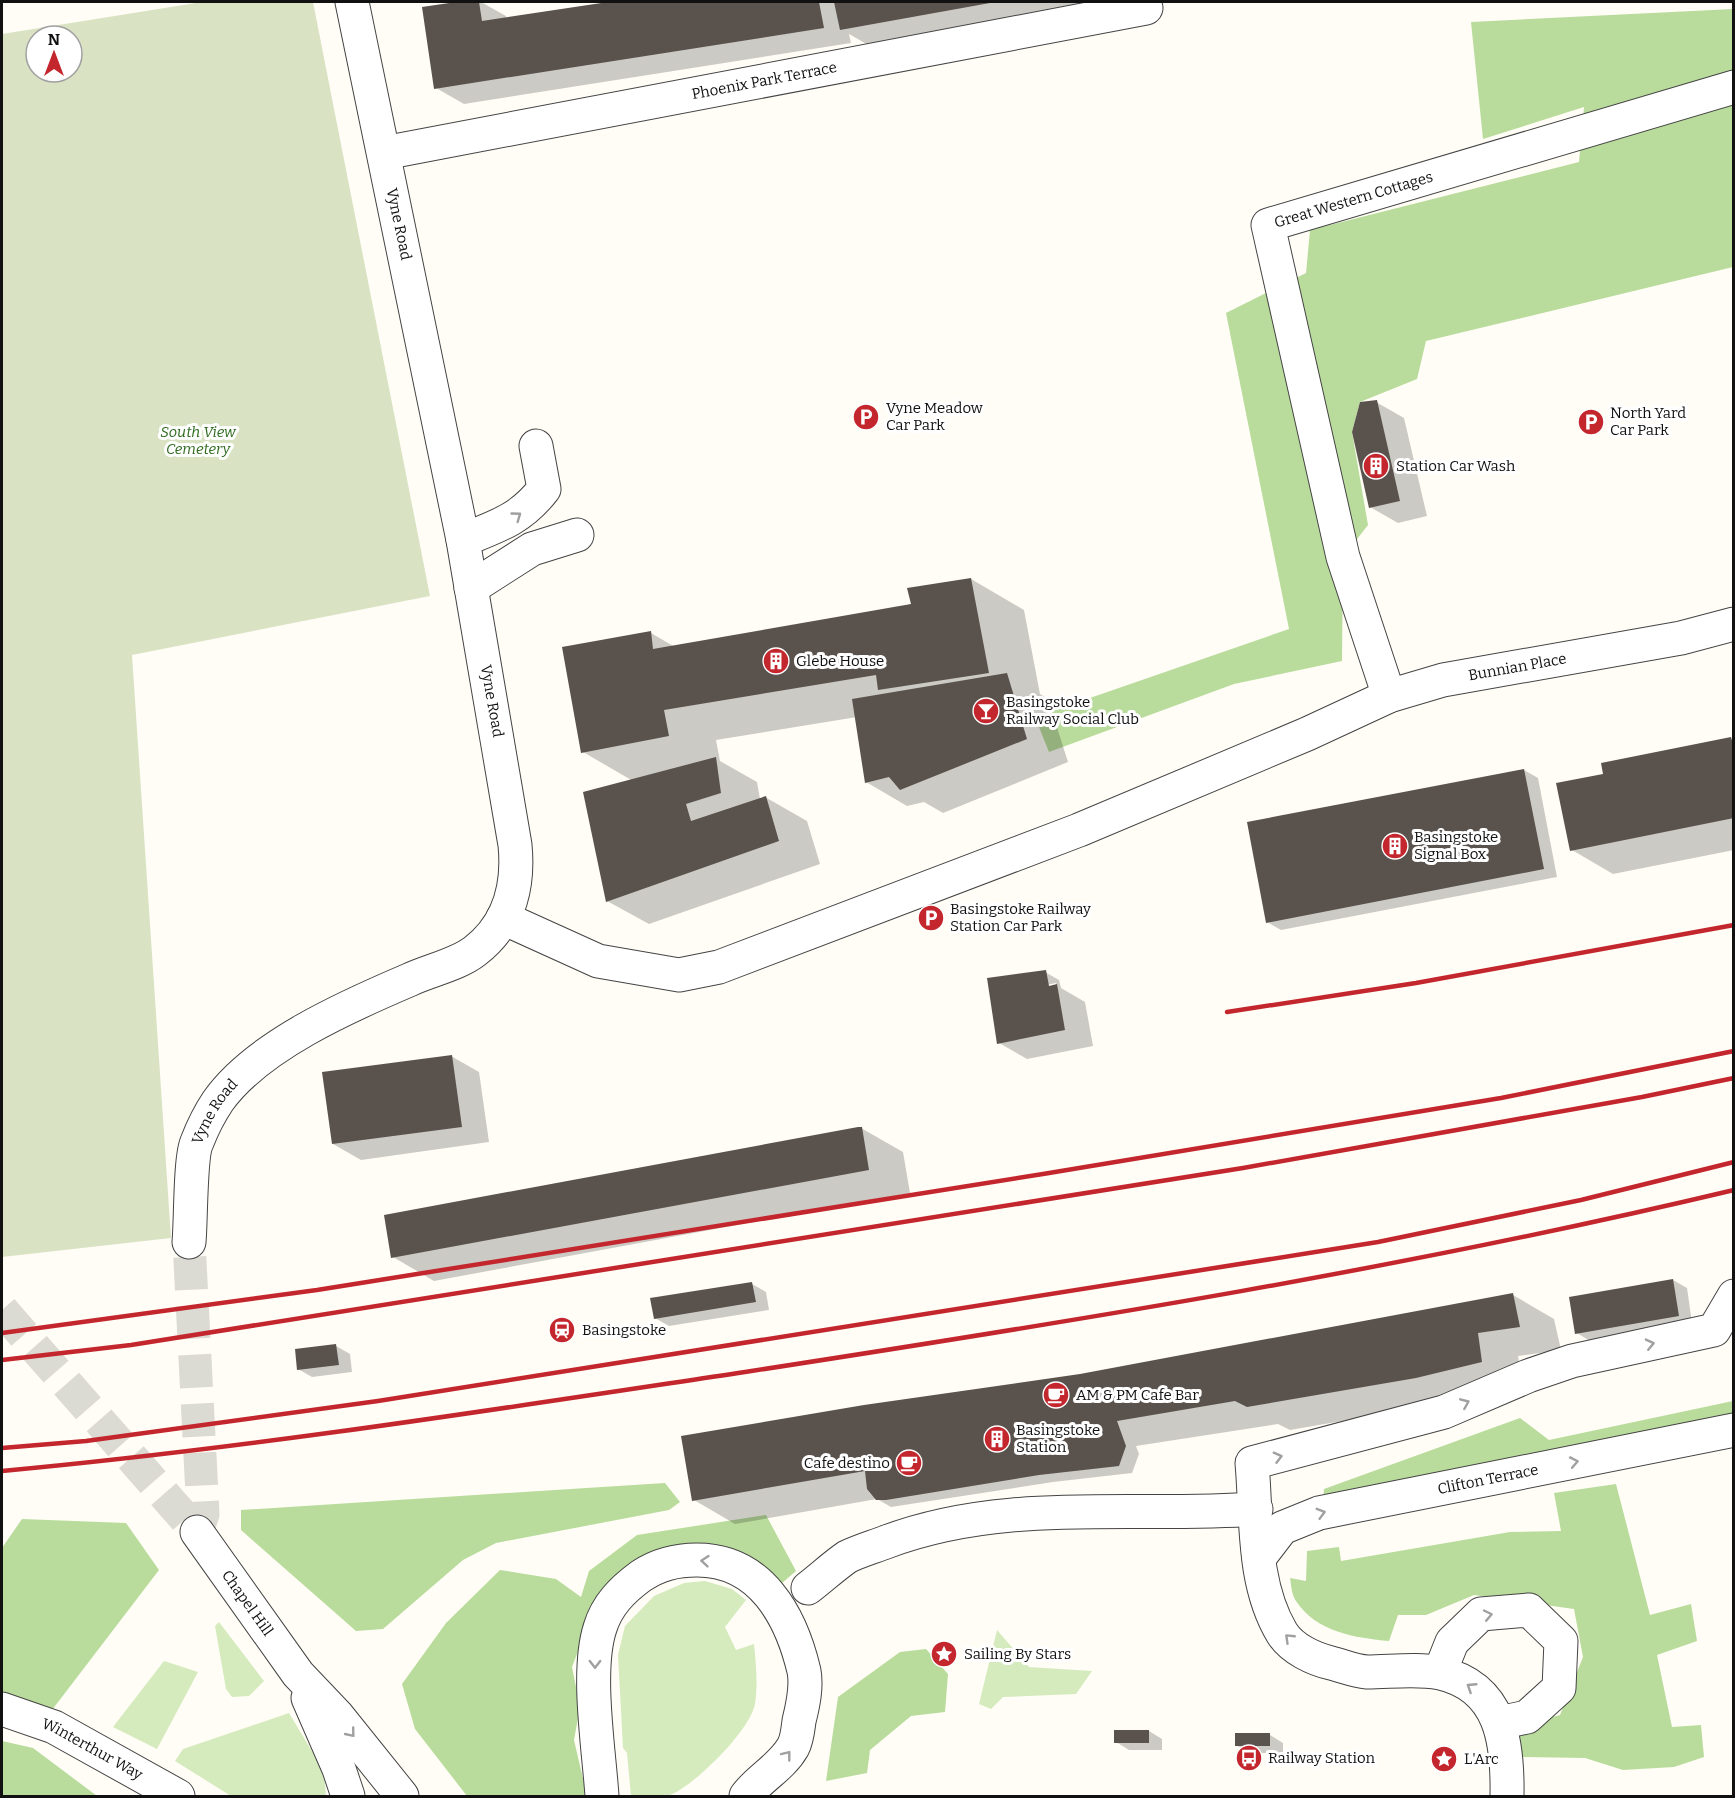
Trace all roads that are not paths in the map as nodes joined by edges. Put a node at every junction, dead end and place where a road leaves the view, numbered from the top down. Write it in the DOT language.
graph roads {
  1 [pos="352,2"];
  2 [pos="1146,9"];
  3 [pos="1734,87"];
  4 [pos="384,153"];
  5 [pos="536,446"];
  6 [pos="577,535"];
  7 [pos="463,540"];
  8 [pos="471,588"];
  9 [pos="1734,624"];
  10 [pos="1682,638"];
  11 [pos="1734,644"];
  12 [pos="1389,696"];
  13 [pos="503,918"];
  14 [pos="189,1242"];
  15 [pos="1734,1296"];
  16 [pos="1734,1430"];
  17 [pos="1256,1509"];
  18 [pos="197,1532"];
  19 [pos="1259,1558"];
  20 [pos="808,1588"];
  21 [pos="1440,1672"];
  22 [pos="298,1674"];
  23 [pos="2,1708"];
  24 [pos="1499,1723"];
  25 [pos="178,1797"];
  26 [pos="348,1797"];
  27 [pos="402,1797"];
  28 [pos="602,1797"];
  29 [pos="746,1797"];
  30 [pos="1507,1797"];
  1 -- 4 [label="street, Vyne Road"];
  2 -- 4 [label="street, Phoenix Park Terrace"];
  3 -- 12 [label="street, Great Western Cottages"];
  4 -- 7 [label="street, Vyne Road"];
  7 -- 5 [label="street, one-way"];
  6 -- 8 [label="street"];
  7 -- 8 [label="street, Vyne Road"];
  8 -- 13 [label="street, Vyne Road"];
  9 -- 10 [label="street, Bunnian Place"];
  10 -- 11 [label="street, Bunnian Place"];
  10 -- 12 [label="street, Bunnian Place"];
  12 -- 13 [label="street, Bunnian Place"];
  13 -- 14 [label="street, Vyne Road"];
  17 -- 15 [label="street, one-way"];
  19 -- 16 [label="street, Clifton Terrace, one-way"];
  17 -- 19 [label="street"];
  17 -- 20 [label="street"];
  18 -- 22 [label="street, Chapel Hill"];
  21 -- 19 [label="street, one-way"];
  24 -- 21 [label="street, one-way"];
  21 -- 24 [label="street, one-way"];
  22 -- 26 [label="street, Chapel Hill"];
  22 -- 27 [label="street, Chapel Hill, one-way"];
  23 -- 25 [label="street, Winterthur Way"];
  24 -- 30 [label="street"];
  29 -- 28 [label="street, one-way"];
}
